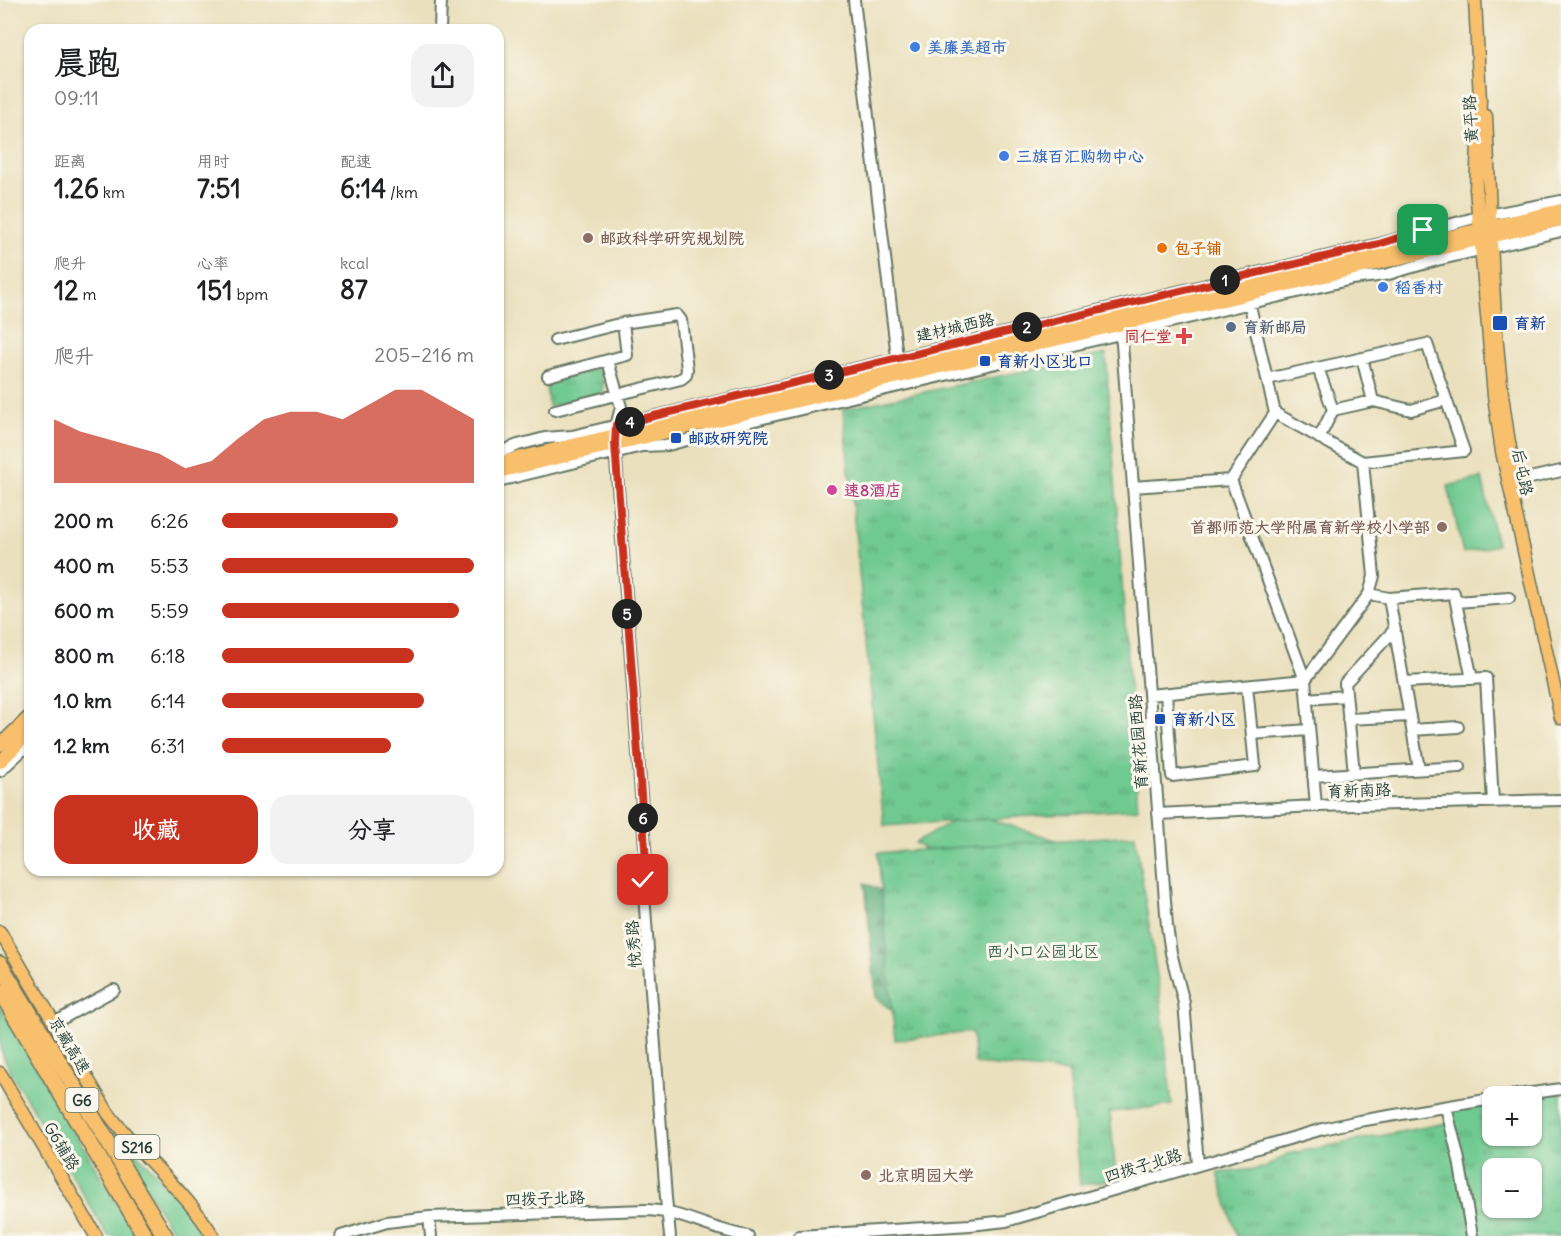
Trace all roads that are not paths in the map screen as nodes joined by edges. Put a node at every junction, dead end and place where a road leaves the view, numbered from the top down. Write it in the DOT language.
graph roads {
  1 [pos="441,0"];
  2 [pos="854,0"];
  3 [pos="1475,0"];
  4 [pos="1480,0"];
  5 [pos="440,24"];
  6 [pos="1561,201"];
  7 [pos="1561,210"];
  8 [pos="1561,220"];
  9 [pos="1561,231"];
  10 [pos="1486,232"];
  11 [pos="1248,298"];
  12 [pos="622,323"];
  13 [pos="1119,324"];
  14 [pos="555,340"];
  15 [pos="1362,358"];
  16 [pos="608,361"];
  17 [pos="898,367"];
  18 [pos="1318,368"];
  19 [pos="548,376"];
  20 [pos="1267,379"];
  21 [pos="617,394"];
  22 [pos="837,400"];
  23 [pos="1446,400"];
  24 [pos="797,401"];
  25 [pos="1373,401"];
  26 [pos="555,410"];
  27 [pos="1333,410"];
  28 [pos="1275,413"];
  29 [pos="1319,438"];
  30 [pos="615,439"];
  31 [pos="504,451"];
  32 [pos="504,462"];
  33 [pos="1362,462"];
  34 [pos="504,470"];
  35 [pos="1561,471"];
  36 [pos="504,479"];
  37 [pos="1231,480"];
  38 [pos="1516,481"];
  39 [pos="1133,488"];
  40 [pos="1369,594"];
  41 [pos="1389,598"];
  42 [pos="1509,598"];
  43 [pos="1456,602"];
  44 [pos="1395,629"];
  45 [pos="1472,679"];
  46 [pos="1305,680"];
  47 [pos="1404,682"];
  48 [pos="1561,682"];
  49 [pos="1247,686"];
  50 [pos="1166,694"];
  51 [pos="1149,695"];
  52 [pos="1345,696"];
  53 [pos="1307,699"];
  54 [pos="1410,716"];
  55 [pos="1561,718"];
  56 [pos="1348,719"];
  57 [pos="24,722"];
  58 [pos="1458,727"];
  59 [pos="1309,730"];
  60 [pos="1412,730"];
  61 [pos="1252,734"];
  62 [pos="24,738"];
  63 [pos="0,745"];
  64 [pos="24,749"];
  65 [pos="0,762"];
  66 [pos="1460,767"];
  67 [pos="1419,769"];
  68 [pos="0,771"];
  69 [pos="1354,774"];
  70 [pos="1313,776"];
  71 [pos="1561,800"];
  72 [pos="1493,802"];
  73 [pos="1316,806"];
  74 [pos="1158,814"];
  75 [pos="0,932"];
  76 [pos="0,964"];
  77 [pos="114,990"];
  78 [pos="0,991"];
  79 [pos="54,1023"];
  80 [pos="0,1073"];
  81 [pos="1561,1089"];
  82 [pos="1542,1092"];
  83 [pos="1482,1102"];
  84 [pos="1446,1107"];
  85 [pos="1198,1164"];
  86 [pos="667,1213"];
  87 [pos="429,1217"];
  88 [pos="96,1236"];
  89 [pos="145,1236"];
  90 [pos="165,1236"];
  91 [pos="213,1236"];
  92 [pos="341,1236"];
  93 [pos="431,1236"];
  94 [pos="670,1236"];
  95 [pos="748,1236"];
  96 [pos="799,1236"];
  97 [pos="1472,1236"];
  1 -- 5 [label="street"];
  2 -- 17 [label="street"];
  3 -- 10 [label="main road, 黄平路"];
  4 -- 10 [label="main road, 黄平路"];
  6 -- 10 [label="street, 建材城西路"];
  7 -- 10 [label="main road, 建材城西路"];
  8 -- 10 [label="main road, 建材城西路"];
  9 -- 10 [label="street, 建材城西路"];
  10 -- 11 [label="main road, 建材城西路"];
  10 -- 13 [label="main road, 建材城西路"];
  10 -- 17 [label="street, 建材城西路"];
  10 -- 38 [label="main road, 后屯路"];
  10 -- 55 [label="main road, 后屯路"];
  11 -- 13 [label="main road, 建材城西路"];
  11 -- 20 [label="street"];
  12 -- 14 [label="street"];
  12 -- 16 [label="street"];
  12 -- 21 [label="street"];
  13 -- 17 [label="main road, 建材城西路"];
  13 -- 22 [label="street, 建材城西路"];
  13 -- 39 [label="street, 育新花园西路"];
  15 -- 18 [label="street"];
  15 -- 23 [label="street"];
  15 -- 25 [label="street"];
  16 -- 19 [label="street"];
  16 -- 21 [label="street, 悦秀路"];
  17 -- 24 [label="main road, 建材城西路"];
  17 -- 30 [label="main road, 建材城西路"];
  18 -- 20 [label="street"];
  18 -- 27 [label="street"];
  20 -- 28 [label="street"];
  21 -- 26 [label="street"];
  21 -- 30 [label="street, 悦秀路"];
  22 -- 24 [label="street"];
  22 -- 30 [label="street, 建材城西路"];
  23 -- 25 [label="street"];
  23 -- 33 [label="street"];
  24 -- 30 [label="main road, 建材城西路"];
  25 -- 27 [label="street"];
  27 -- 29 [label="street"];
  28 -- 29 [label="street"];
  28 -- 37 [label="street"];
  29 -- 33 [label="street"];
  30 -- 31 [label="street, 建材城西路"];
  30 -- 32 [label="main road, 建材城西路"];
  30 -- 34 [label="main road, 建材城西路"];
  30 -- 36 [label="street, 建材城西路"];
  30 -- 86 [label="street, 悦秀路"];
  33 -- 40 [label="street"];
  35 -- 38 [label="street"];
  37 -- 39 [label="street"];
  37 -- 46 [label="street"];
  38 -- 48 [label="main road, 后屯路"];
  39 -- 51 [label="street, 育新花园西路"];
  40 -- 41 [label="street"];
  40 -- 46 [label="street"];
  41 -- 43 [label="street"];
  41 -- 44 [label="street"];
  42 -- 43 [label="street"];
  43 -- 45 [label="street"];
  44 -- 47 [label="street"];
  44 -- 52 [label="street"];
  45 -- 47 [label="street"];
  45 -- 72 [label="street"];
  46 -- 49 [label="street"];
  46 -- 53 [label="street"];
  47 -- 54 [label="street"];
  49 -- 50 [label="street"];
  49 -- 61 [label="street"];
  50 -- 51 [label="street"];
  50 -- 61 [label="street"];
  51 -- 74 [label="street, 育新花园西路"];
  52 -- 53 [label="street"];
  52 -- 56 [label="street"];
  53 -- 59 [label="street"];
  54 -- 56 [label="street"];
  54 -- 60 [label="street"];
  56 -- 69 [label="street"];
  57 -- 63 [label="main road"];
  58 -- 60 [label="street"];
  59 -- 61 [label="street"];
  59 -- 70 [label="street"];
  60 -- 67 [label="street"];
  62 -- 65 [label="main road"];
  64 -- 68 [label="street"];
  66 -- 67 [label="street"];
  67 -- 69 [label="street"];
  69 -- 70 [label="street"];
  70 -- 73 [label="street"];
  71 -- 72 [label="street, 育新南路"];
  72 -- 73 [label="street, 育新南路"];
  73 -- 74 [label="street, 育新南路"];
  74 -- 85 [label="street, 育新花园西路"];
  75 -- 79 [label="main road, S216"];
  76 -- 90 [label="highway, 京藏高速 / G6"];
  77 -- 79 [label="street"];
  78 -- 89 [label="highway, 京藏高速 / G6"];
  79 -- 91 [label="main road, S216"];
  80 -- 88 [label="main road, G6辅路"];
  81 -- 82 [label="street"];
  83 -- 84 [label="street, 四拨子北路"];
  84 -- 85 [label="street, 四拨子北路"];
  84 -- 97 [label="street"];
  85 -- 96 [label="street, 四拨子北路"];
  86 -- 87 [label="street, 四拨子北路"];
  86 -- 94 [label="street, 悦秀路"];
  86 -- 95 [label="street, 四拨子北路"];
  87 -- 92 [label="street, 四拨子北路"];
  87 -- 93 [label="street"];
}
